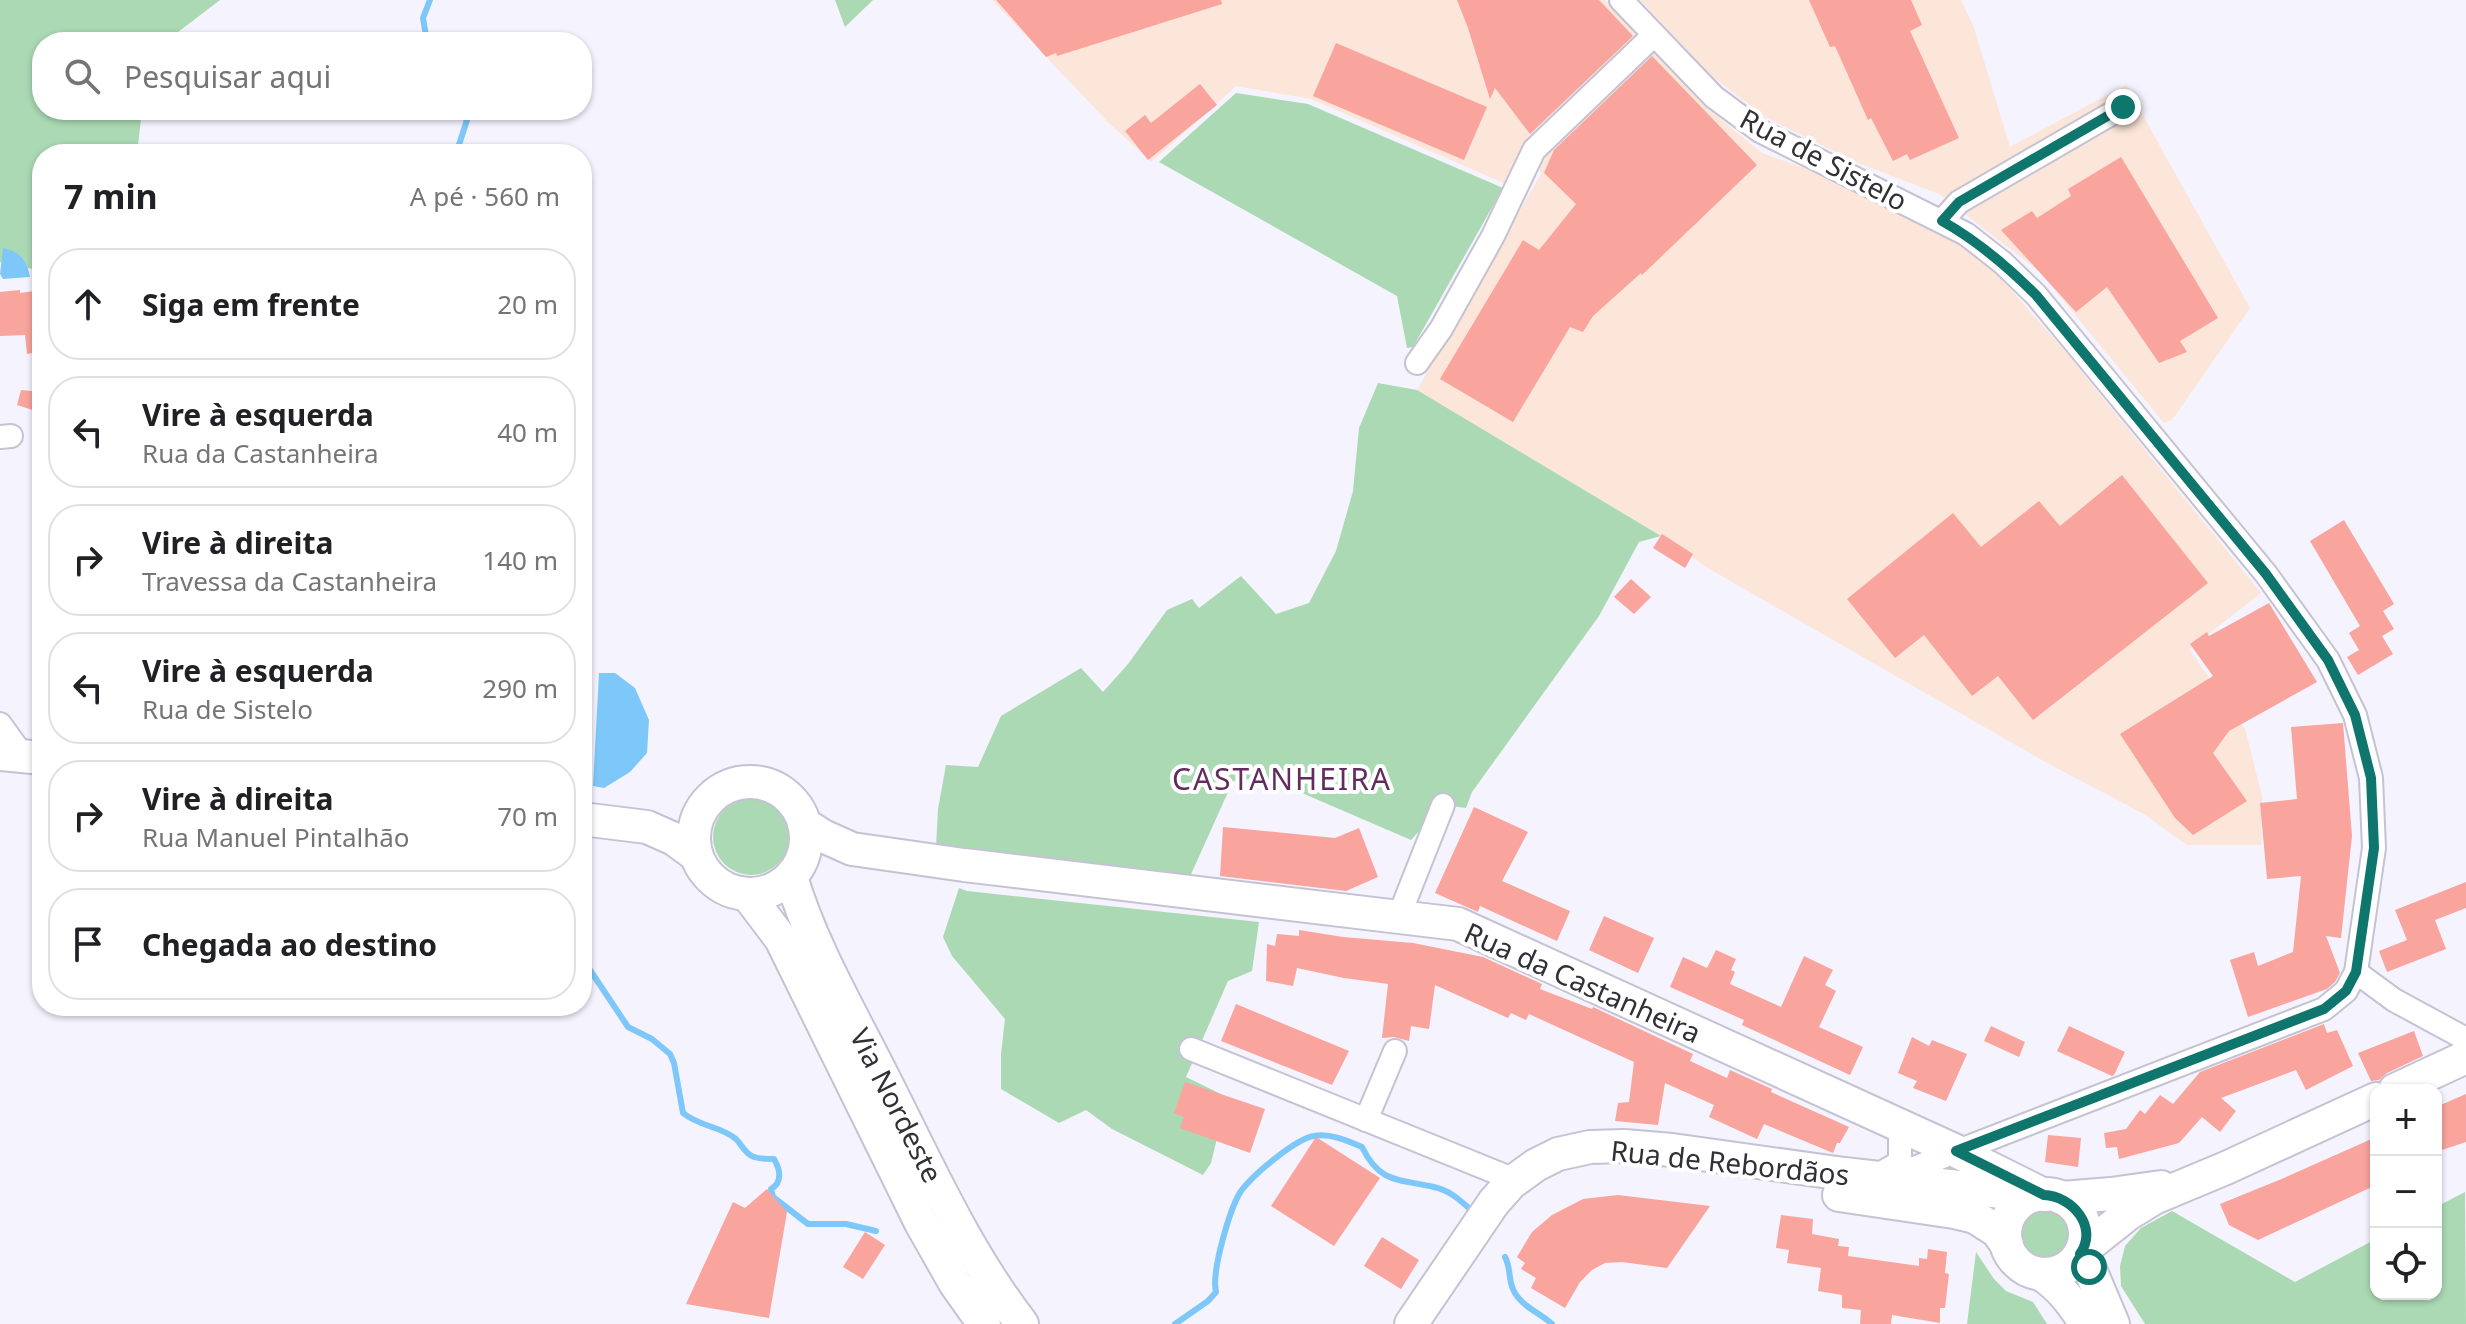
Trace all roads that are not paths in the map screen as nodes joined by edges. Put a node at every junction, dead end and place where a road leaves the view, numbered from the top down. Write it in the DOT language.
graph roads {
  1 [pos="1621,0"];
  2 [pos="1654,35"];
  3 [pos="2123,107"];
  4 [pos="1942,221"];
  5 [pos="1417,363"];
  6 [pos="0,724"];
  7 [pos="22,756"];
  8 [pos="1443,805"];
  9 [pos="703,807"];
  10 [pos="592,820"];
  11 [pos="804,824"];
  12 [pos="647,827"];
  13 [pos="852,849"];
  14 [pos="696,855"];
  15 [pos="794,873"];
  16 [pos="747,894"];
  17 [pos="1399,916"];
  18 [pos="2356,972"];
  19 [pos="2466,1039"];
  20 [pos="1191,1049"];
  21 [pos="1395,1051"];
  22 [pos="2466,1057"];
  23 [pos="2408,1084"];
  24 [pos="2370,1102"];
  25 [pos="1366,1120"];
  26 [pos="1900,1125"];
  27 [pos="1956,1151"];
  28 [pos="1880,1178"];
  29 [pos="1515,1180"];
  30 [pos="2188,1183"];
  31 [pos="2047,1196"];
  32 [pos="2007,1245"];
  33 [pos="2082,1252"];
  34 [pos="2041,1274"];
  35 [pos="955,1283"];
  36 [pos="962,1324"];
  37 [pos="984,1324"];
  38 [pos="1022,1324"];
  39 [pos="1411,1324"];
  40 [pos="1435,1324"];
  41 [pos="2086,1324"];
  42 [pos="2113,1324"];
  1 -- 2 [label="street, Rua de Sistelo"];
  2 -- 4 [label="street, Rua de Sistelo"];
  2 -- 5 [label="street"];
  3 -- 4 [label="street"];
  4 -- 18 [label="street, Rua de Sistelo"];
  6 -- 7 [label="street"];
  8 -- 17 [label="street"];
  9 -- 11 [label="main road"];
  9 -- 12 [label="main road"];
  9 -- 14 [label="main road"];
  10 -- 12 [label="main road"];
  11 -- 13 [label="main road, Rua da Castanheira"];
  11 -- 15 [label="main road"];
  12 -- 14 [label="main road"];
  13 -- 15 [label="main road, Rua da Castanheira"];
  13 -- 17 [label="main road, Rua da Castanheira"];
  14 -- 16 [label="main road"];
  15 -- 16 [label="main road"];
  15 -- 38 [label="main road, Via Nordeste"];
  16 -- 35 [label="main road, Via Nordeste"];
  17 -- 26 [label="main road, Rua da Castanheira"];
  18 -- 19 [label="street"];
  18 -- 27 [label="street"];
  20 -- 25 [label="street"];
  21 -- 25 [label="street"];
  22 -- 23 [label="main road"];
  24 -- 30 [label="main road"];
  25 -- 29 [label="street"];
  26 -- 27 [label="main road, Rua da Castanheira"];
  26 -- 28 [label="street"];
  27 -- 28 [label="street"];
  27 -- 31 [label="main road, Rua da Castanheira"];
  28 -- 29 [label="main road, Rua de Rebordãos"];
  28 -- 31 [label="main road, Rua de Rebordãos"];
  29 -- 39 [label="main road, Rua de Rebordãos"];
  30 -- 31 [label="main road, Rua de Rebordãos"];
  30 -- 33 [label="main road"];
  31 -- 32 [label="main road"];
  31 -- 33 [label="main road"];
  32 -- 34 [label="main road"];
  32 -- 40 [label="main road, Rua de Rebordãos"];
  33 -- 34 [label="main road"];
  33 -- 42 [label="main road"];
  34 -- 41 [label="main road"];
  35 -- 36 [label="street"];
  35 -- 37 [label="main road, Via Nordeste"];
}
